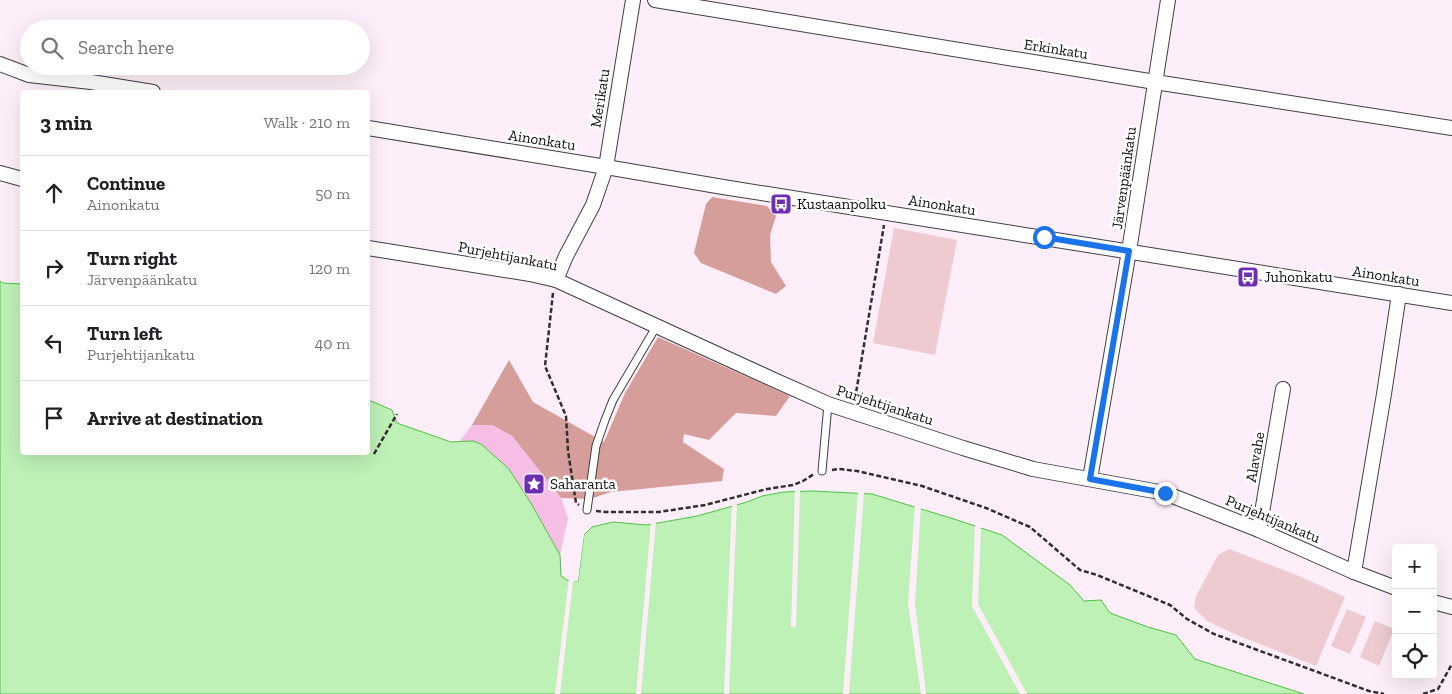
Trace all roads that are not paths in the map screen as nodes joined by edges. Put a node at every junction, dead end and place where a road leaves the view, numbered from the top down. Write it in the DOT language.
graph roads {
  1 [pos="633,0"];
  2 [pos="655,0"];
  3 [pos="1168,0"];
  4 [pos="0,64"];
  5 [pos="20,72"];
  6 [pos="29,75"];
  7 [pos="1155,82"];
  8 [pos="141,90"];
  9 [pos="370,128"];
  10 [pos="1452,128"];
  11 [pos="606,167"];
  12 [pos="0,174"];
  13 [pos="20,179"];
  14 [pos="370,248"];
  15 [pos="1129,251"];
  16 [pos="556,280"];
  17 [pos="1399,294"];
  18 [pos="1452,302"];
  19 [pos="656,327"];
  20 [pos="1283,389"];
  21 [pos="828,404"];
  22 [pos="822,471"];
  23 [pos="1090,479"];
  24 [pos="587,510"];
  25 [pos="1259,530"];
  26 [pos="1354,572"];
  27 [pos="1392,586"];
  28 [pos="1437,603"];
  29 [pos="1452,607"];
  1 -- 11 [label="street, Merikatu"];
  2 -- 7 [label="street, Erkinkatu"];
  3 -- 7 [label="street, Järvenpäänkatu"];
  4 -- 5 [label="street"];
  6 -- 8 [label="street"];
  7 -- 10 [label="street, Erkinkatu"];
  7 -- 15 [label="street, Järvenpäänkatu"];
  9 -- 11 [label="street, Ainonkatu"];
  11 -- 15 [label="street, Ainonkatu"];
  11 -- 16 [label="street, Merikatu"];
  12 -- 13 [label="street"];
  14 -- 16 [label="street, Purjehtijankatu"];
  15 -- 17 [label="street, Ainonkatu"];
  15 -- 23 [label="street, Järvenpäänkatu"];
  16 -- 19 [label="street, Purjehtijankatu"];
  17 -- 18 [label="street, Ainonkatu"];
  17 -- 26 [label="street"];
  19 -- 21 [label="street, Purjehtijankatu"];
  19 -- 24 [label="lane"];
  20 -- 25 [label="street, Alavahe"];
  21 -- 22 [label="lane"];
  21 -- 23 [label="street, Purjehtijankatu"];
  23 -- 25 [label="street, Purjehtijankatu"];
  25 -- 26 [label="street, Purjehtijankatu"];
  26 -- 27 [label="street, Purjehtijankatu"];
  28 -- 29 [label="street"];
}
